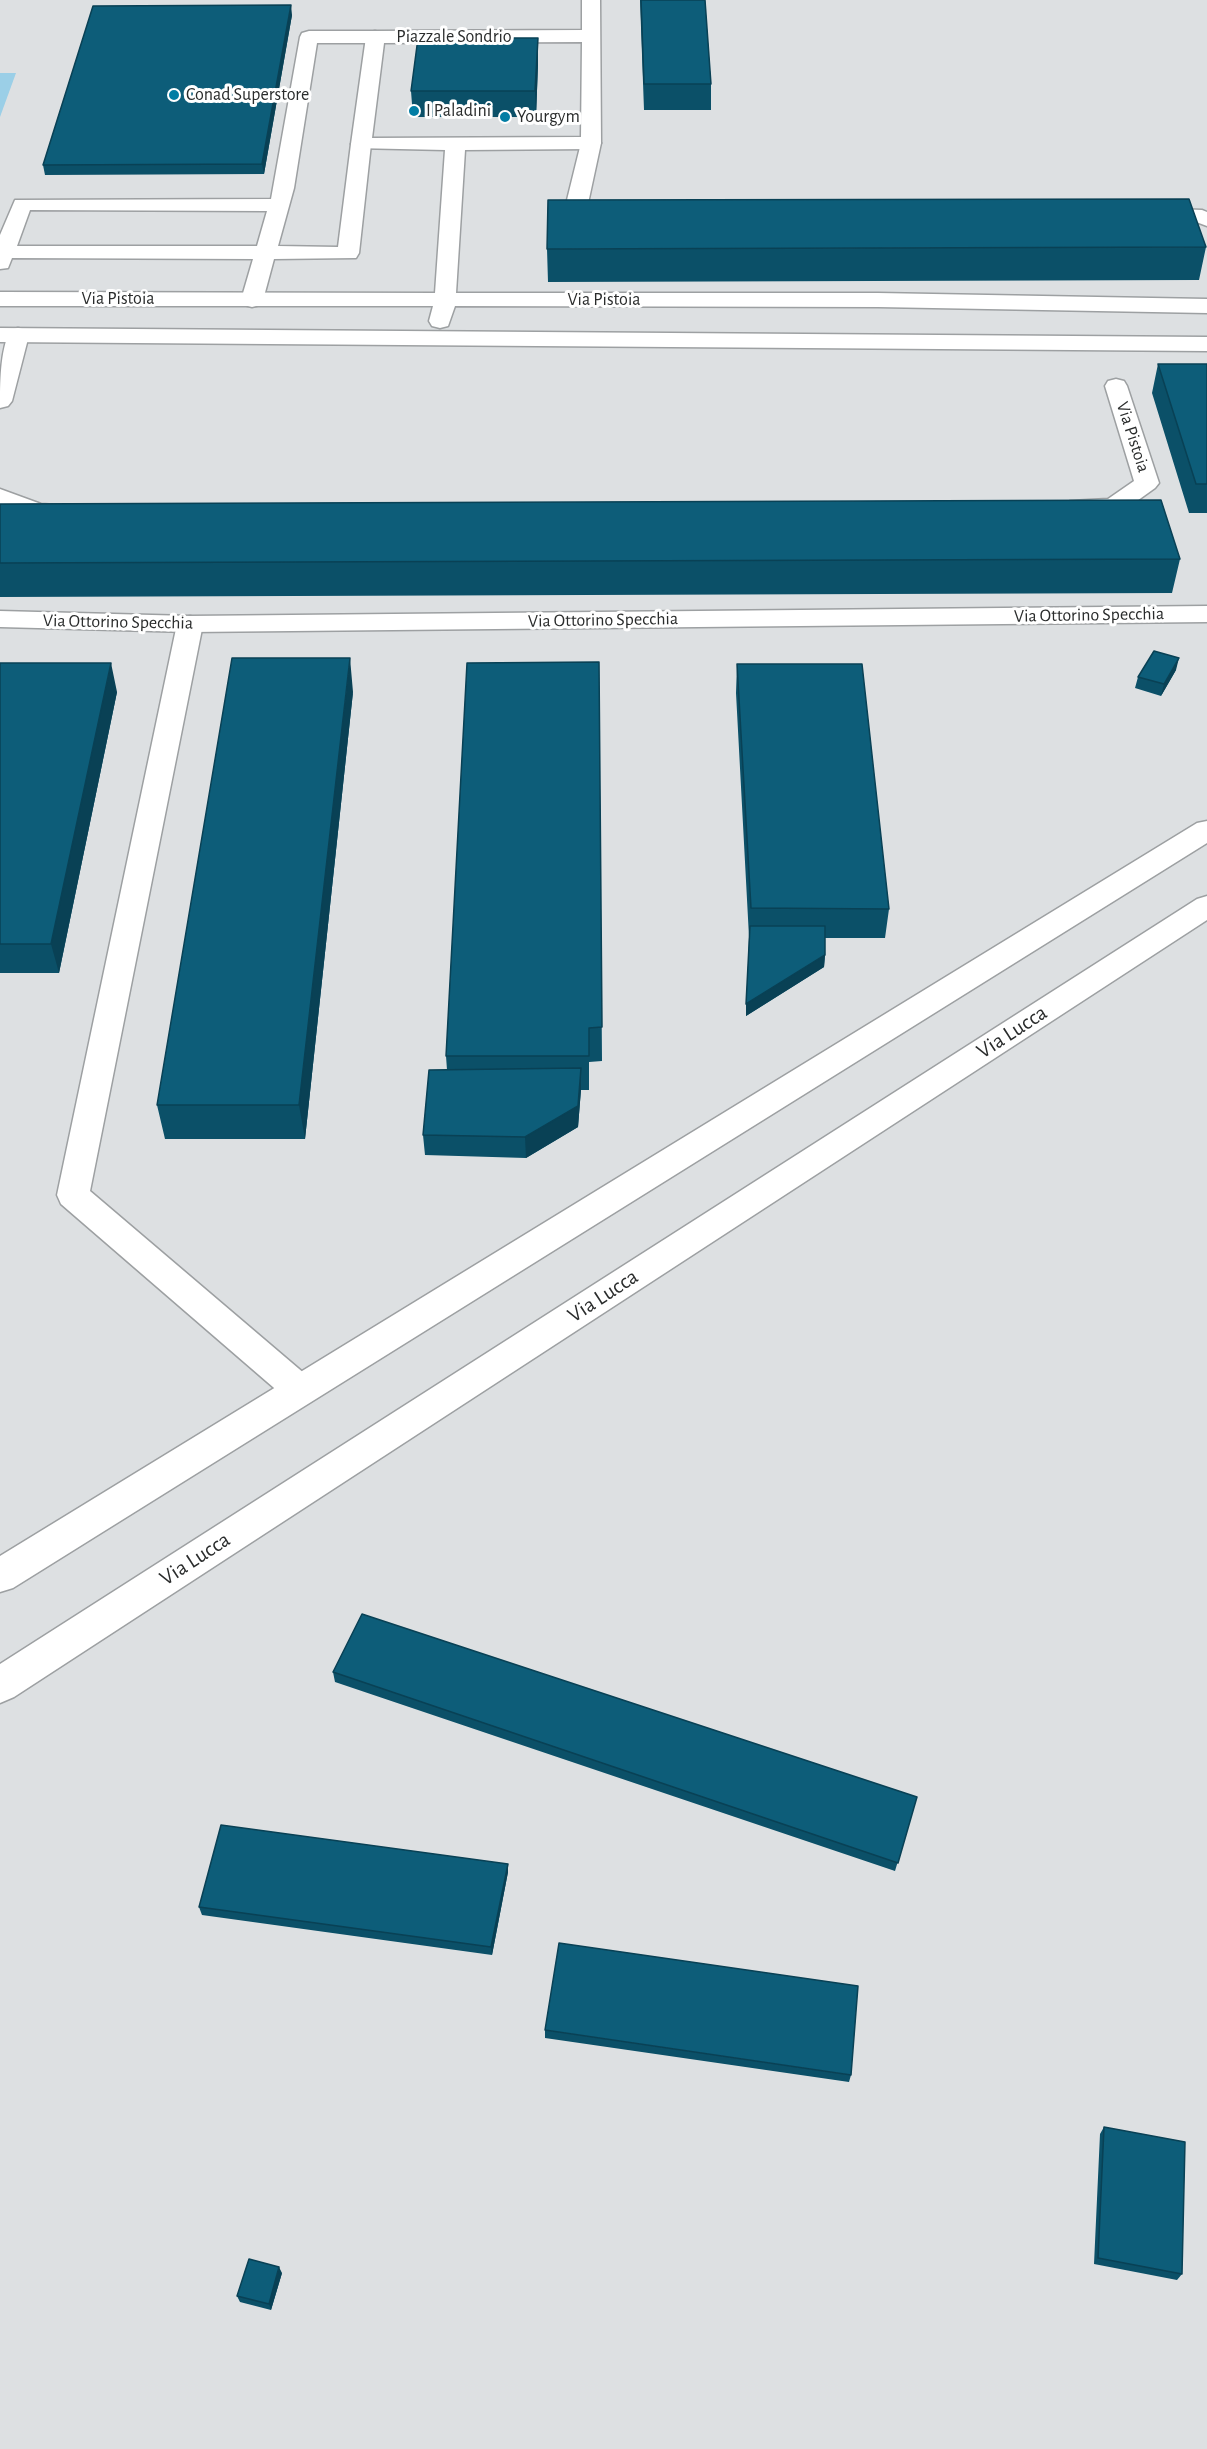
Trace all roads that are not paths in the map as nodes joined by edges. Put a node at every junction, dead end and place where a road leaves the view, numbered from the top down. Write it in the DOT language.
graph roads {
  1 [pos="591,0"];
  2 [pos="591,36"];
  3 [pos="375,37"];
  4 [pos="591,142"];
  5 [pos="361,144"];
  6 [pos="455,144"];
  7 [pos="280,205"];
  8 [pos="1135,214"];
  9 [pos="635,216"];
  10 [pos="1207,220"];
  11 [pos="266,253"];
  12 [pos="2,258"];
  13 [pos="0,299"];
  14 [pos="252,300"];
  15 [pos="445,300"];
  16 [pos="1207,306"];
  17 [pos="9,335"];
  18 [pos="437,337"];
  19 [pos="1207,344"];
  20 [pos="1116,386"];
  21 [pos="0,401"];
  22 [pos="0,496"];
  23 [pos="1054,507"];
  24 [pos="86,511"];
  25 [pos="1207,614"];
  26 [pos="0,619"];
  27 [pos="190,624"];
  28 [pos="1207,830"];
  29 [pos="1207,906"];
  30 [pos="300,1390"];
  31 [pos="0,1576"];
  32 [pos="0,1685"];
  1 -- 2 [label="street"];
  2 -- 3 [label="street, Piazzale Sondrio"];
  2 -- 4 [label="street"];
  3 -- 5 [label="street, Piazzale Sondrio"];
  3 -- 7 [label="street"];
  4 -- 6 [label="street"];
  4 -- 9 [label="street"];
  5 -- 6 [label="street"];
  5 -- 11 [label="street, Piazzale Sondrio"];
  6 -- 15 [label="street"];
  7 -- 11 [label="street"];
  7 -- 12 [label="street"];
  8 -- 10 [label="street"];
  11 -- 12 [label="street"];
  11 -- 14 [label="street"];
  13 -- 14 [label="street, Via Pistoia"];
  14 -- 15 [label="street, Via Pistoia"];
  15 -- 16 [label="street, Via Pistoia"];
  15 -- 18 [label="street"];
  17 -- 18 [label="street, Via Pistoia"];
  17 -- 21 [label="street, Via Pistoia"];
  18 -- 19 [label="street, Via Pistoia"];
  20 -- 23 [label="street, Via Pistoia"];
  22 -- 24 [label="street"];
  25 -- 27 [label="street, Via Ottorino Specchia"];
  26 -- 27 [label="street, Via Ottorino Specchia"];
  27 -- 30 [label="street"];
  28 -- 30 [label="street"];
  29 -- 32 [label="street, Via Lucca"];
  30 -- 31 [label="street"];
}
